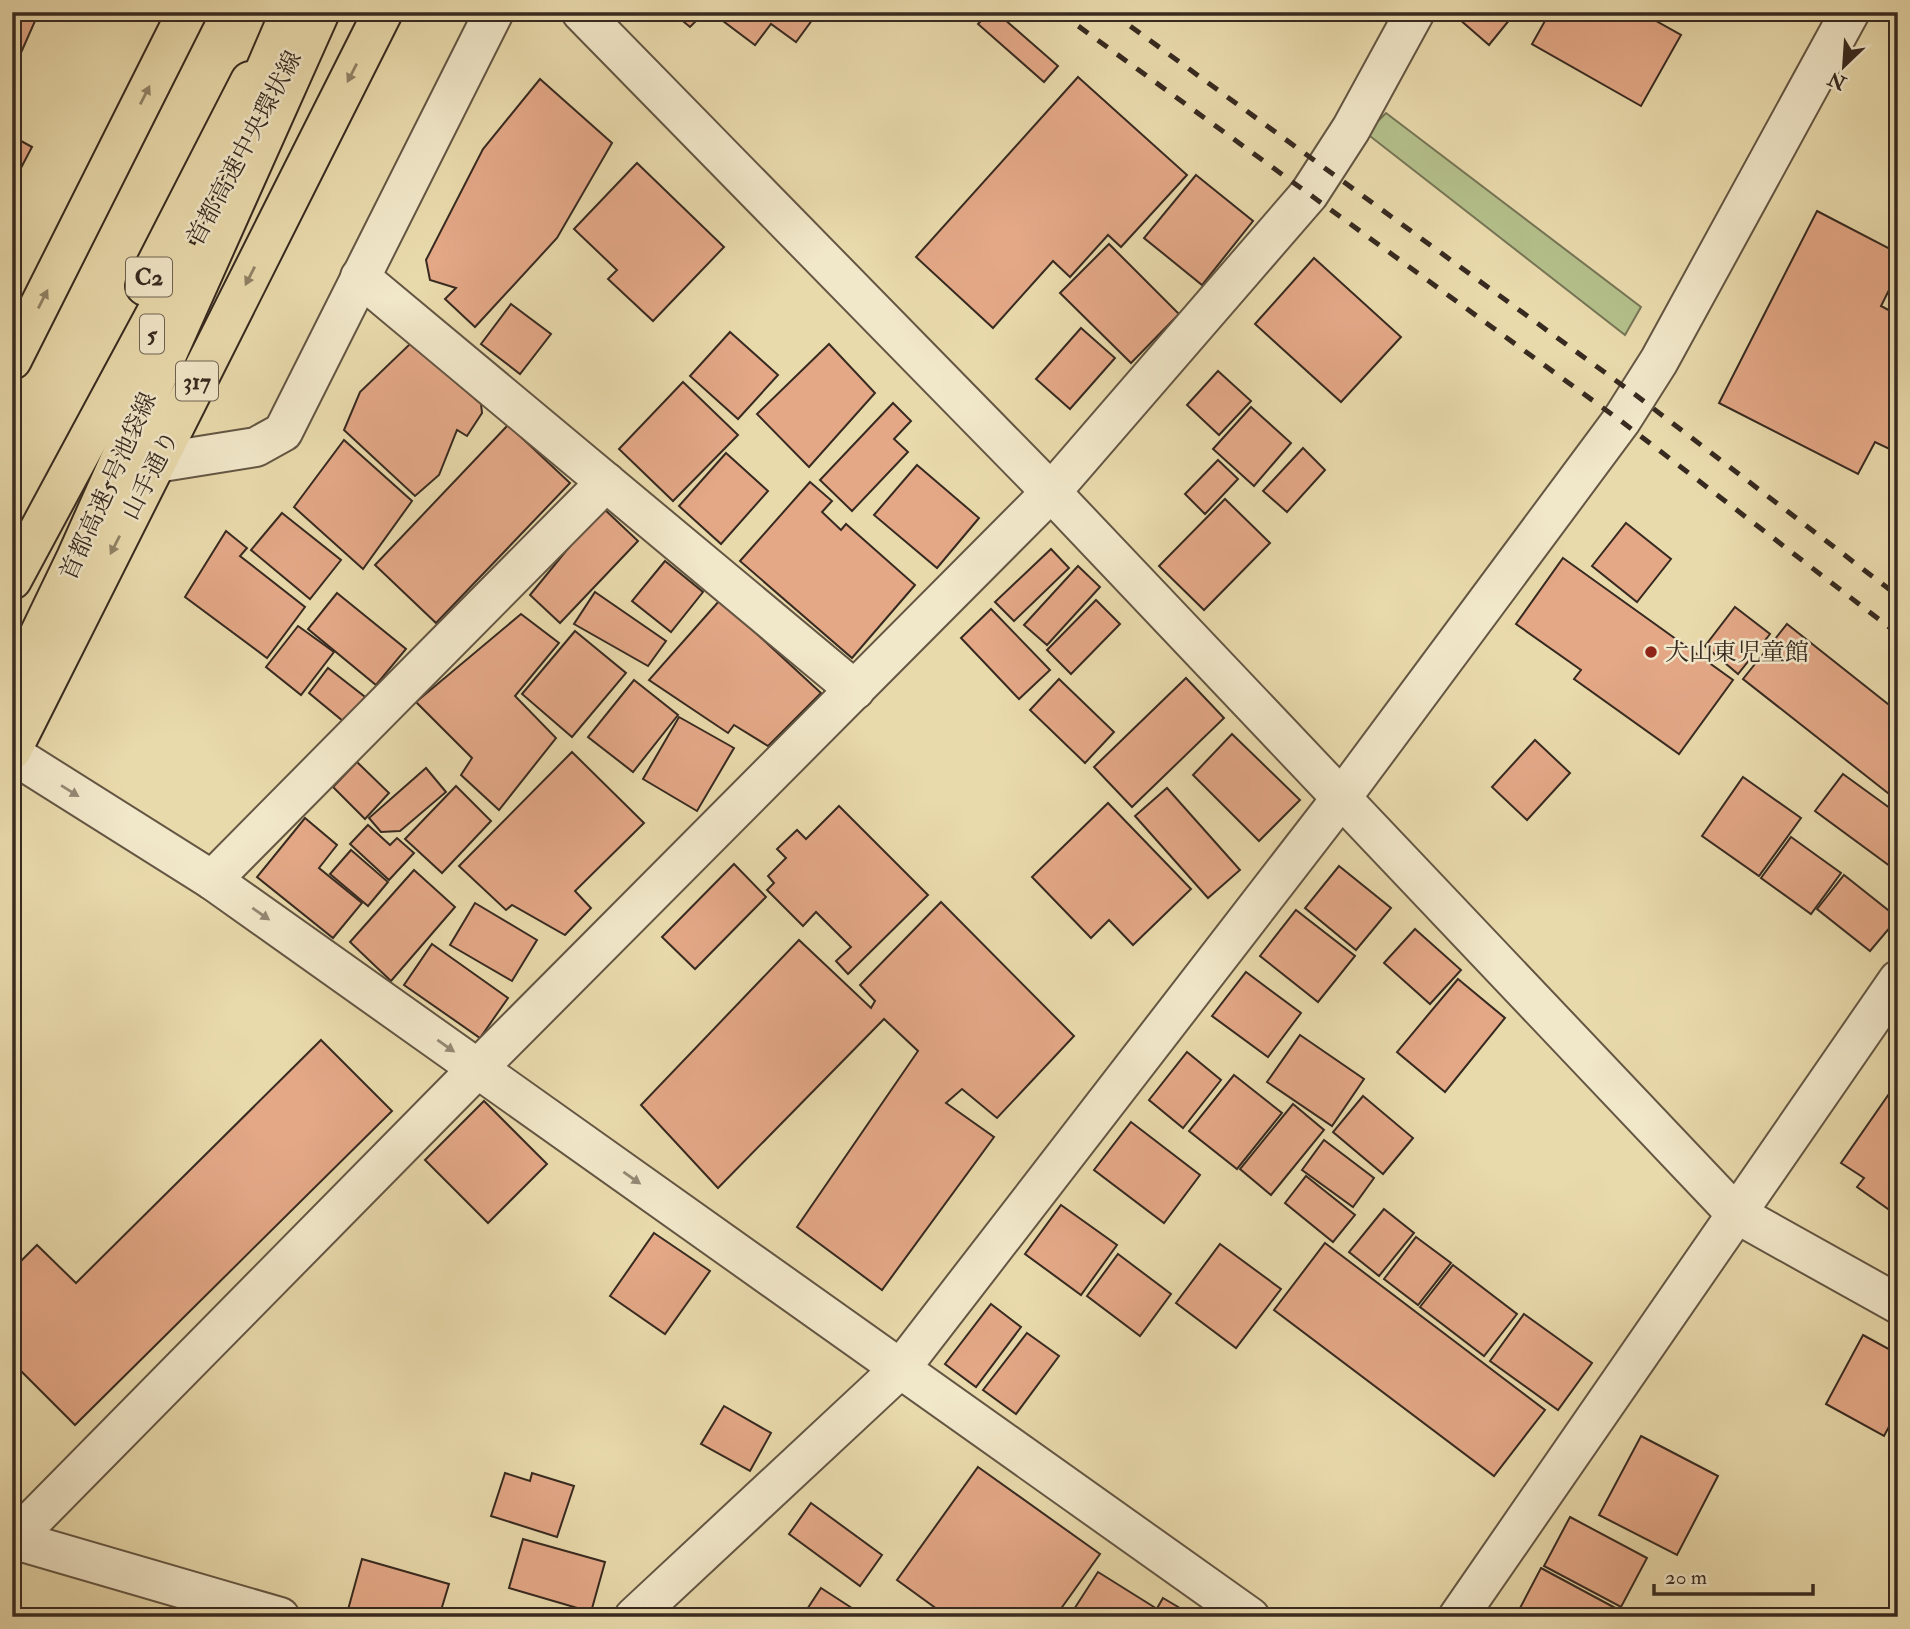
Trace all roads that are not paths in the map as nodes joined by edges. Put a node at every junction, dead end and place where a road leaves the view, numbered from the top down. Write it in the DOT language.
graph roads {
  1 [pos="187,12"];
  2 [pos="288,12"];
  3 [pos="319,12"];
  4 [pos="383,12"];
  5 [pos="494,12"];
  6 [pos="580,12"];
  7 [pos="1415,12"];
  8 [pos="1850,12"];
  9 [pos="360,277"];
  10 [pos="12,360"];
  11 [pos="156,463"];
  12 [pos="606,482"];
  13 [pos="1051,492"];
  14 [pos="12,543"];
  15 [pos="12,580"];
  16 [pos="12,654"];
  17 [pos="855,690"];
  18 [pos="12,691"];
  19 [pos="12,752"];
  20 [pos="1342,797"];
  21 [pos="212,880"];
  22 [pos="1898,980"];
  23 [pos="477,1069"];
  24 [pos="1735,1213"];
  25 [pos="1898,1304"];
  26 [pos="901,1368"];
  27 [pos="13,1540"];
  28 [pos="172,1602"];
  29 [pos="280,1617"];
  30 [pos="634,1617"];
  31 [pos="1250,1617"];
  32 [pos="1458,1617"];
  10 -- 1 [label="main road, one-way"];
  2 -- 14 [label="main road, 首都高速中央環状線 / C2"];
  2 -- 16 [label="main road, 首都高速5号池袋線 / 5"];
  3 -- 15 [label="main road, 首都高速中央環状線 / C2"];
  3 -- 18 [label="main road, 首都高速5号池袋線 / 5"];
  4 -- 11 [label="main road, 山手通り / 317, one-way"];
  5 -- 9 [label="street"];
  6 -- 13 [label="street"];
  7 -- 13 [label="street"];
  8 -- 20 [label="street"];
  9 -- 11 [label="street"];
  9 -- 12 [label="street"];
  11 -- 19 [label="main road, 山手通り / 317, one-way"];
  12 -- 17 [label="street"];
  12 -- 21 [label="street"];
  13 -- 17 [label="street"];
  13 -- 20 [label="street"];
  17 -- 23 [label="street"];
  19 -- 21 [label="street, one-way"];
  20 -- 24 [label="street"];
  20 -- 26 [label="street"];
  21 -- 23 [label="street, one-way"];
  22 -- 24 [label="street"];
  23 -- 26 [label="street, one-way"];
  23 -- 27 [label="street"];
  24 -- 25 [label="street"];
  24 -- 32 [label="street"];
  26 -- 30 [label="street"];
  26 -- 31 [label="street"];
  27 -- 28 [label="street"];
  28 -- 29 [label="street"];
}
